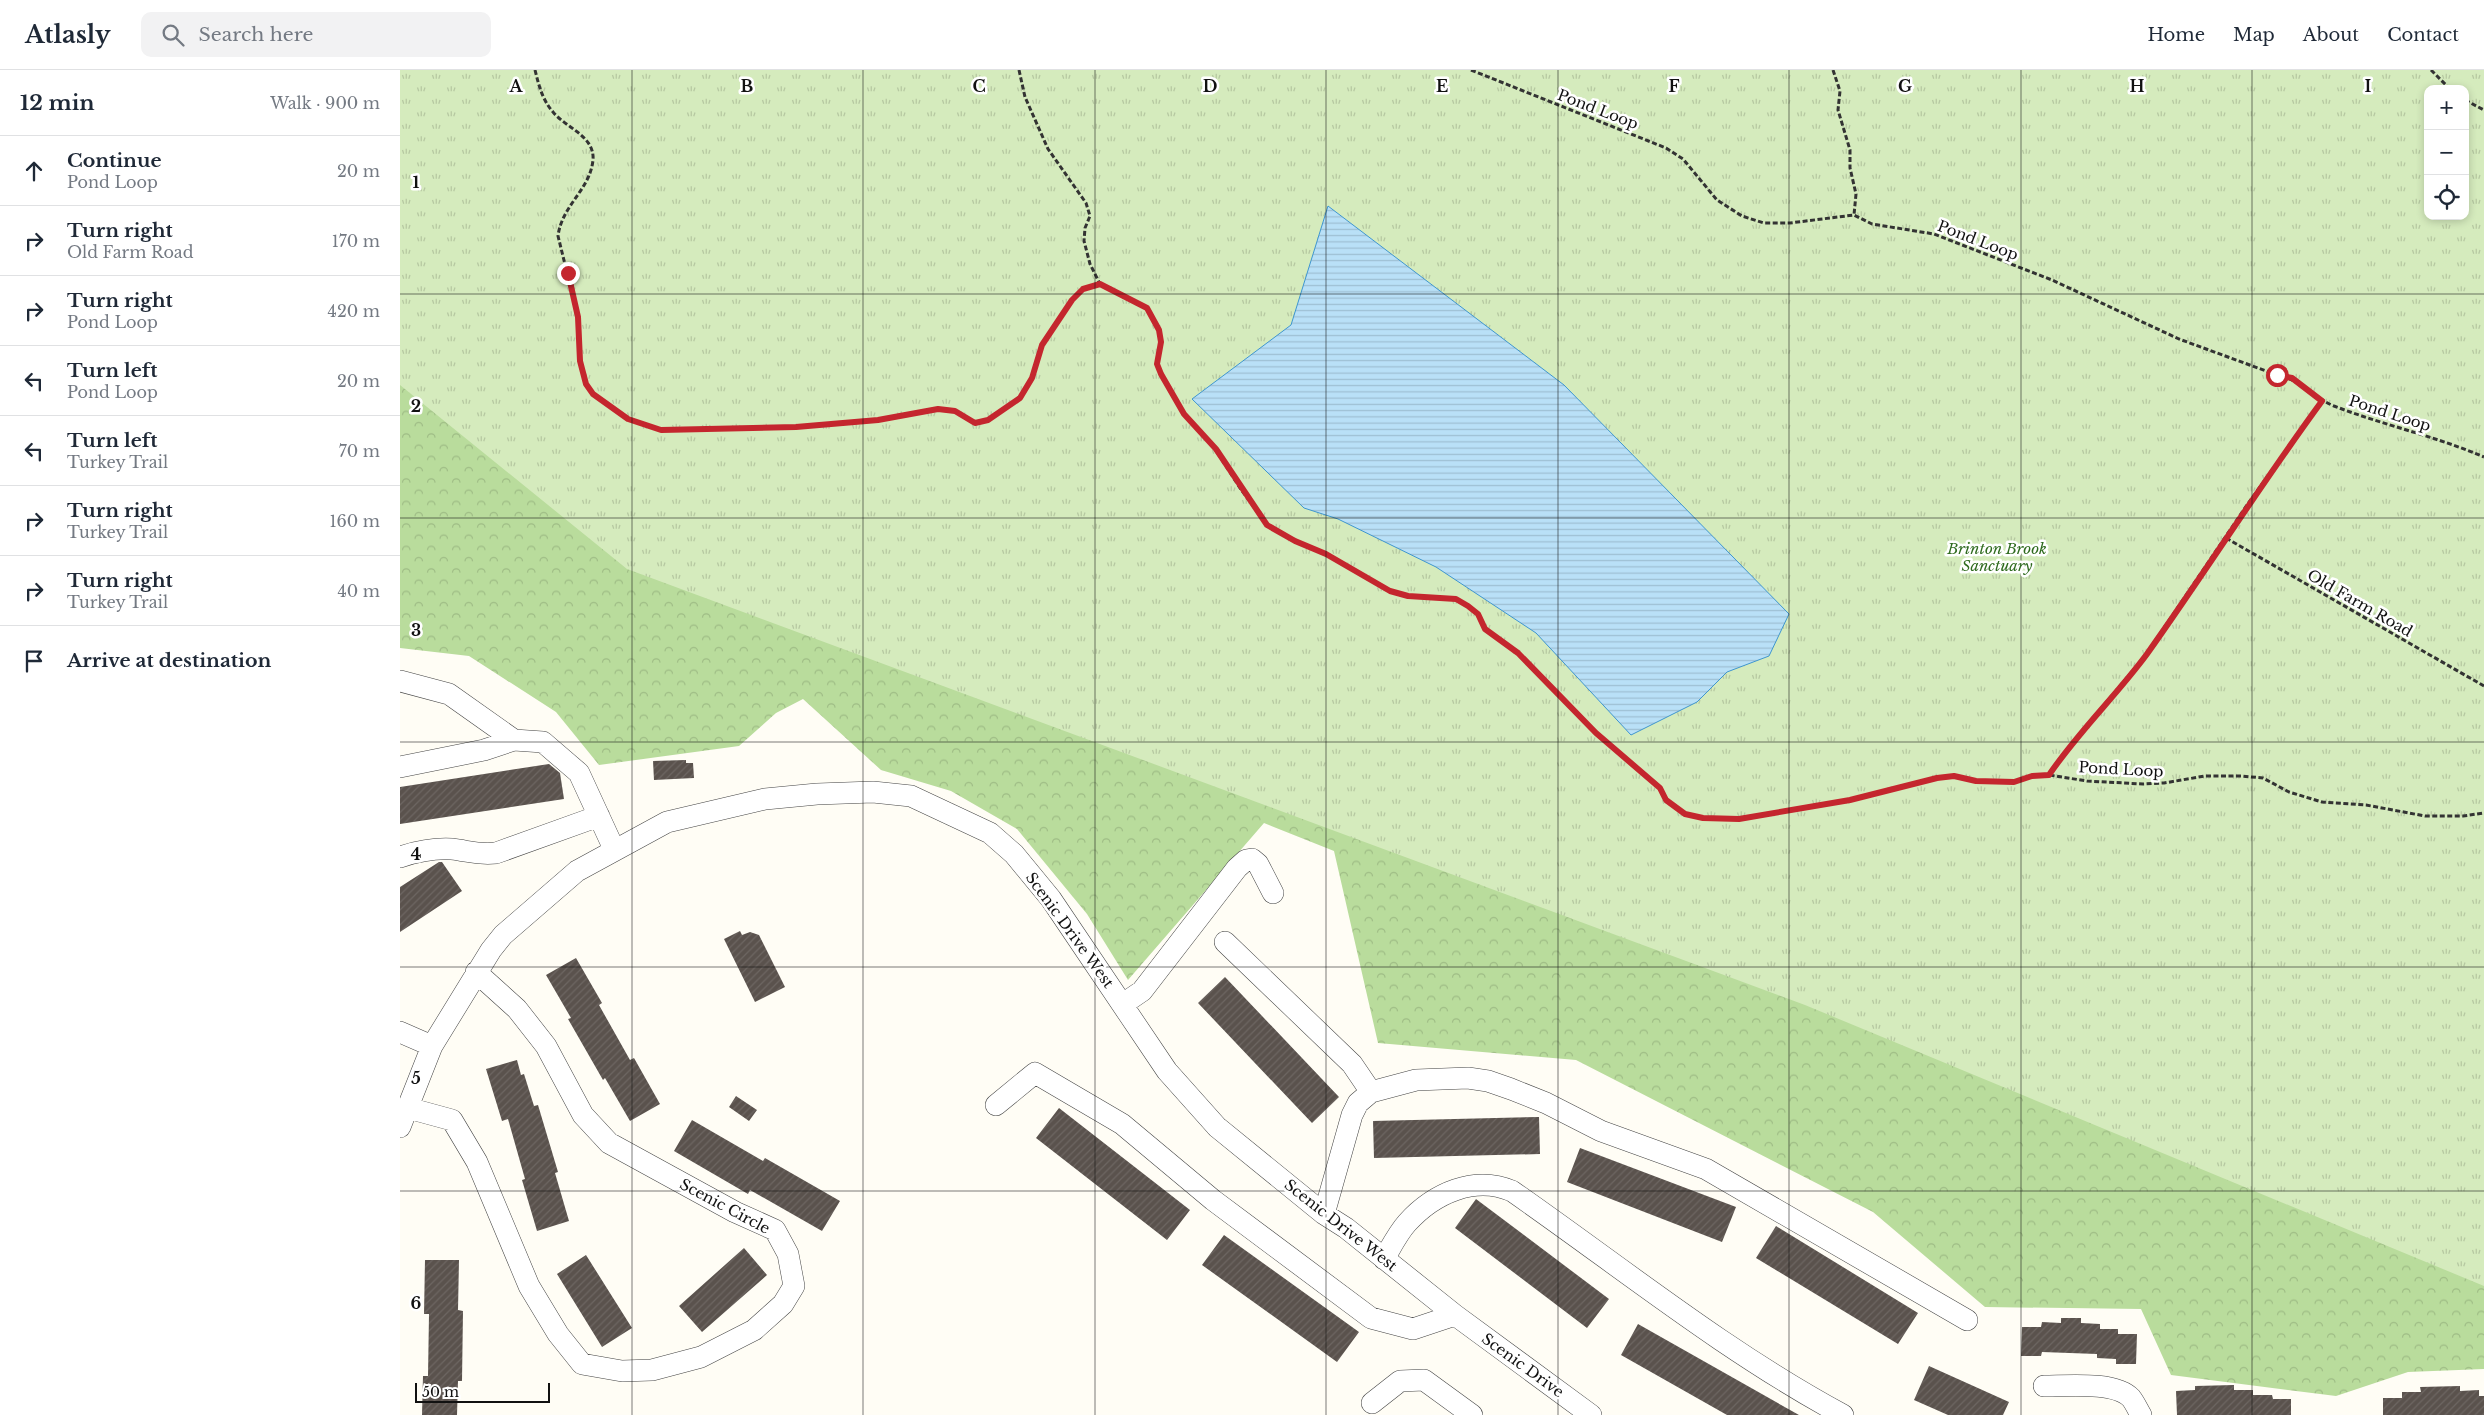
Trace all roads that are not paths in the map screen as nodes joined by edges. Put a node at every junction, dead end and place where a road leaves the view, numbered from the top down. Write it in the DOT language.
graph roads {
  1 [pos="400,681"];
  2 [pos="514,740"];
  3 [pos="400,767"];
  4 [pos="599,816"];
  5 [pos="614,849"];
  6 [pos="400,857"];
  7 [pos="1274,893"];
  8 [pos="1225,942"];
  9 [pos="476,972"];
  10 [pos="1123,1004"];
  11 [pos="400,1032"];
  12 [pos="432,1046"];
  13 [pos="1371,1092"];
  14 [pos="996,1105"];
  15 [pos="408,1108"];
  16 [pos="400,1128"];
  17 [pos="1324,1214"];
  18 [pos="1384,1259"];
  19 [pos="1455,1315"];
  20 [pos="1967,1320"];
  21 [pos="2044,1386"];
  22 [pos="1372,1403"];
  23 [pos="1472,1415"];
  24 [pos="1591,1415"];
  25 [pos="1843,1415"];
  26 [pos="2142,1415"];
  1 -- 2 [label="street"];
  2 -- 3 [label="street"];
  2 -- 4 [label="street"];
  4 -- 5 [label="street"];
  4 -- 6 [label="street"];
  5 -- 9 [label="street, Scenic Drive West"];
  5 -- 10 [label="street, Scenic Drive West"];
  7 -- 10 [label="street"];
  8 -- 13 [label="street"];
  9 -- 12 [label="street, Scenic Drive West"];
  9 -- 15 [label="street, Scenic Circle"];
  10 -- 17 [label="street, Scenic Drive West"];
  11 -- 12 [label="street"];
  12 -- 15 [label="street, Scenic Drive West"];
  13 -- 17 [label="street"];
  13 -- 20 [label="street"];
  14 -- 19 [label="street"];
  15 -- 16 [label="street, Scenic Drive West"];
  17 -- 18 [label="street, Scenic Drive West"];
  18 -- 19 [label="street, Scenic Drive West"];
  18 -- 25 [label="street"];
  19 -- 24 [label="street, Scenic Drive"];
  21 -- 26 [label="street"];
  22 -- 23 [label="street"];
}
